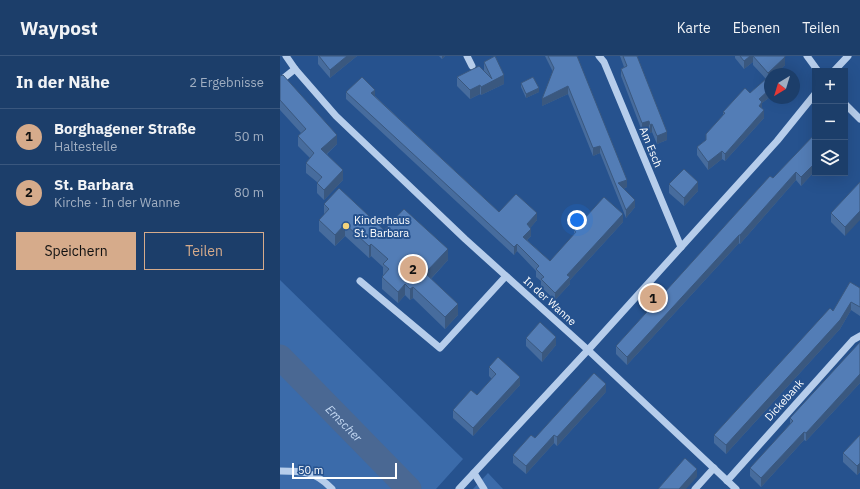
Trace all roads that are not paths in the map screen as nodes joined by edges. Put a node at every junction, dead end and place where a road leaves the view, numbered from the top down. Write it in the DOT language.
graph roads {
  1 [pos="286,56"];
  2 [pos="467,56"];
  3 [pos="599,56"];
  4 [pos="807,56"];
  5 [pos="848,56"];
  6 [pos="472,66"];
  7 [pos="816,68"];
  8 [pos="837,68"];
  9 [pos="295,69"];
  10 [pos="280,81"];
  11 [pos="812,98"];
  12 [pos="848,107"];
  13 [pos="860,120"];
  14 [pos="680,247"];
  15 [pos="506,276"];
  16 [pos="360,281"];
  17 [pos="860,336"];
  18 [pos="588,350"];
  19 [pos="714,468"];
  20 [pos="280,471"];
  21 [pos="474,473"];
  22 [pos="726,481"];
  23 [pos="733,488"];
  24 [pos="332,489"];
  25 [pos="459,489"];
  26 [pos="484,489"];
  27 [pos="695,489"];
  1 -- 9 [label="street, In der Wanne"];
  2 -- 6 [label="street"];
  3 -- 14 [label="street, Am Esch"];
  4 -- 7 [label="street"];
  5 -- 8 [label="street"];
  9 -- 10 [label="street"];
  9 -- 15 [label="street, In der Wanne"];
  11 -- 14 [label="street"];
  12 -- 13 [label="street"];
  14 -- 18 [label="street"];
  15 -- 16 [label="street"];
  15 -- 18 [label="street, In der Wanne"];
  17 -- 22 [label="street, Dickebank"];
  18 -- 19 [label="street, In der Wanne"];
  18 -- 21 [label="street"];
  19 -- 22 [label="street, In der Wanne"];
  19 -- 27 [label="street"];
  20 -- 24 [label="street"];
  21 -- 25 [label="street"];
  21 -- 26 [label="street"];
  22 -- 23 [label="street, In der Wanne"];
}
